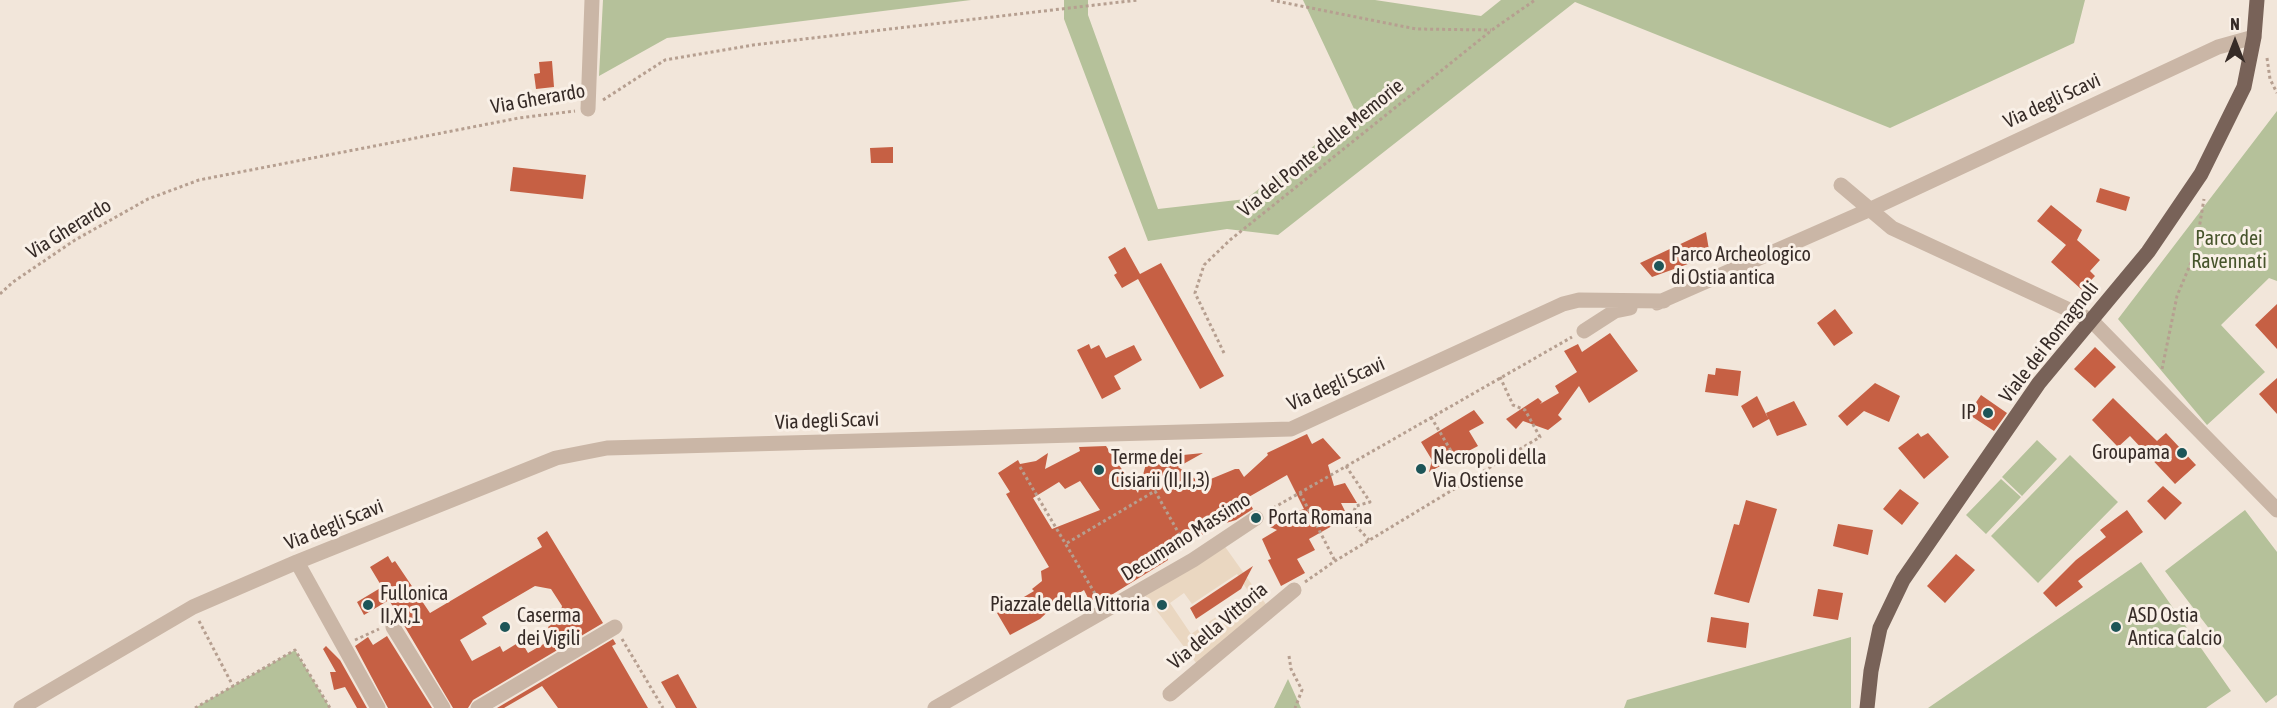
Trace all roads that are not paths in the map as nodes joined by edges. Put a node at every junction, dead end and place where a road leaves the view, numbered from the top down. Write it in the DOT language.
graph roads {
  1 [pos="592,0"];
  2 [pos="2257,0"];
  3 [pos="2254,37"];
  4 [pos="588,109"];
  5 [pos="1841,185"];
  6 [pos="1871,209"];
  7 [pos="1664,301"];
  8 [pos="2091,321"];
  9 [pos="1584,331"];
  10 [pos="2277,510"];
  11 [pos="1256,518"];
  12 [pos="297,562"];
  13 [pos="1294,590"];
  14 [pos="393,627"];
  15 [pos="615,627"];
  16 [pos="1170,694"];
  17 [pos="21,708"];
  18 [pos="378,708"];
  19 [pos="443,708"];
  20 [pos="478,708"];
  21 [pos="935,708"];
  22 [pos="1867,708"];
  1 -- 4 [label="street"];
  2 -- 3 [label="main road, Viale dei Romagnoli"];
  3 -- 6 [label="street, Via degli Scavi"];
  3 -- 8 [label="main road, Viale dei Romagnoli"];
  5 -- 6 [label="street"];
  6 -- 7 [label="street, Via degli Scavi"];
  6 -- 8 [label="street"];
  7 -- 9 [label="street, Via degli Scavi"];
  7 -- 12 [label="street, Via degli Scavi"];
  8 -- 10 [label="street"];
  8 -- 22 [label="main road, Viale dei Romagnoli"];
  11 -- 21 [label="street, Decumano Massimo"];
  12 -- 17 [label="street, Via degli Scavi"];
  12 -- 18 [label="street"];
  13 -- 16 [label="street, Via della Vittoria"];
  14 -- 19 [label="street"];
  15 -- 20 [label="street"];
}
